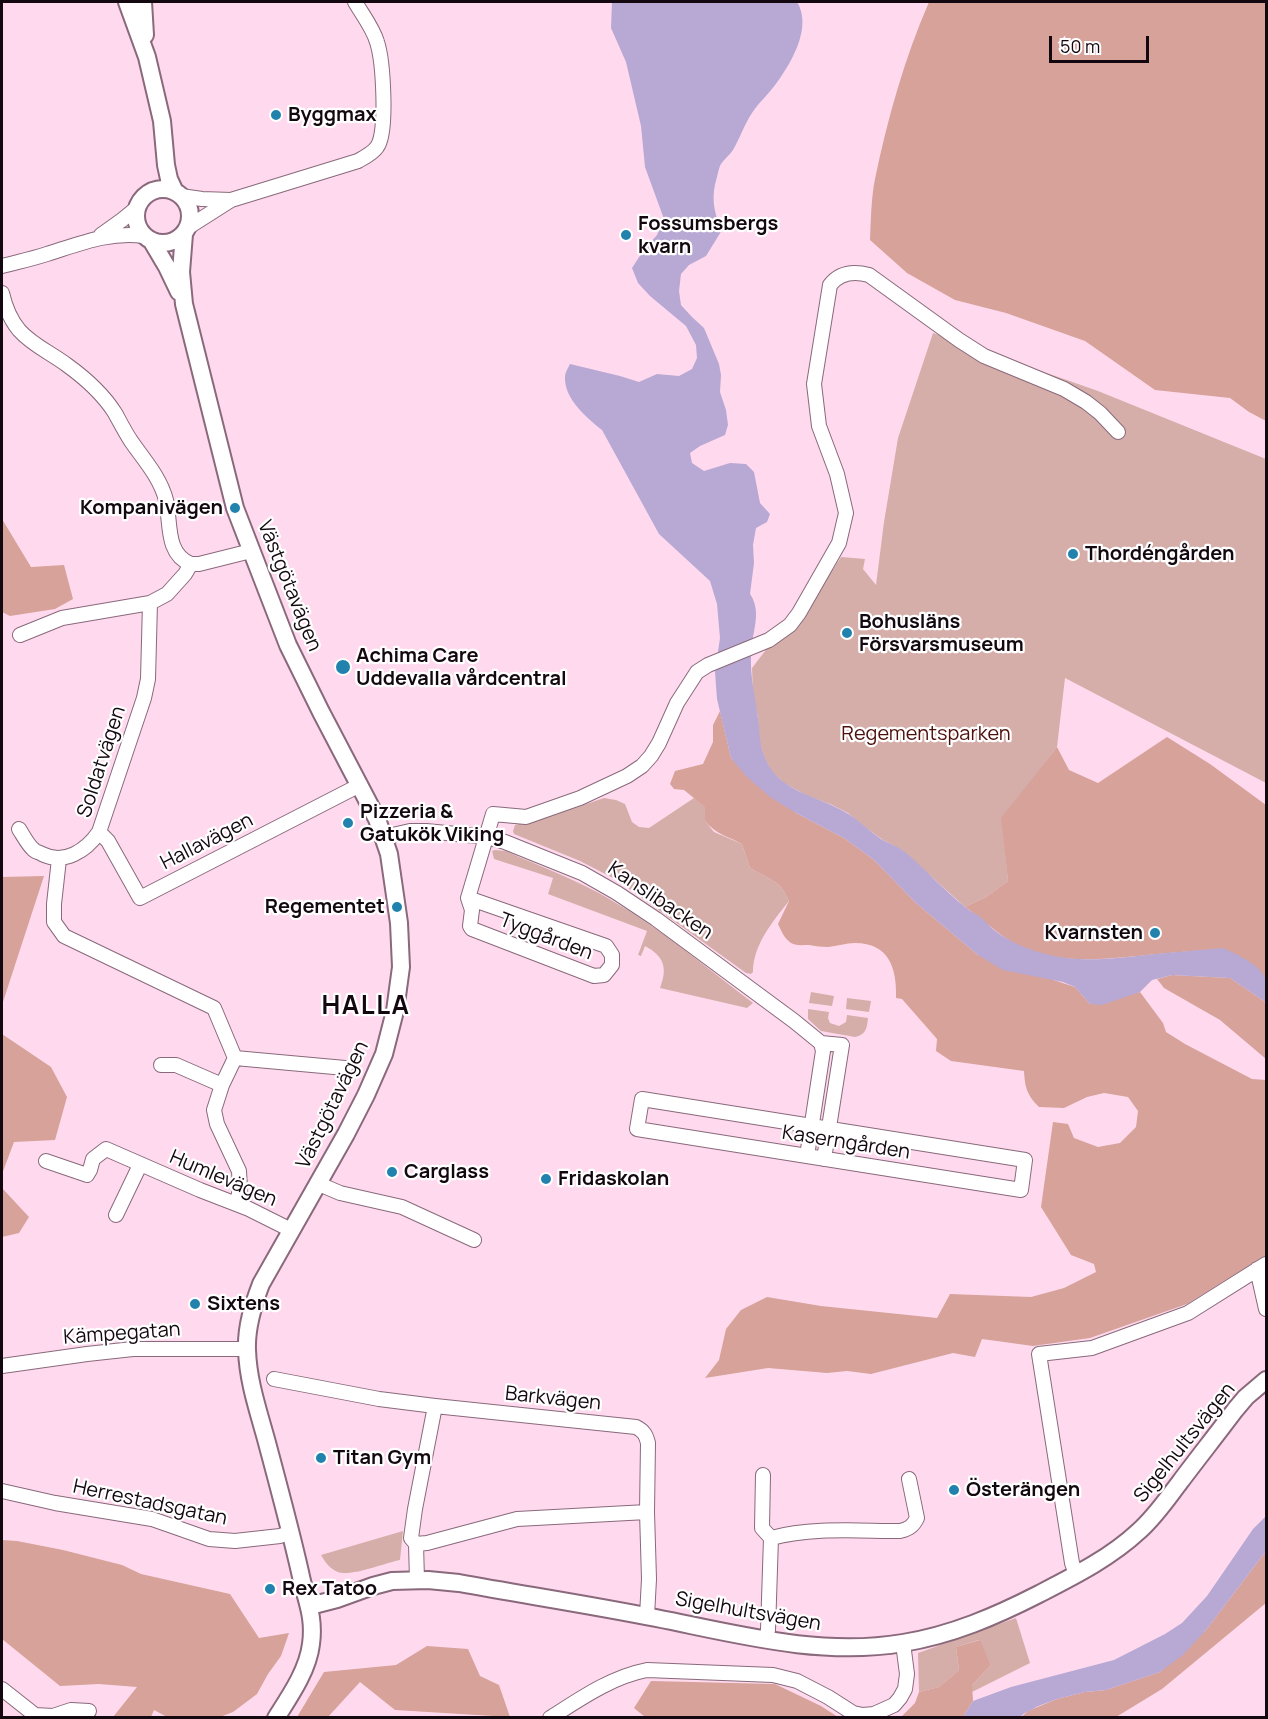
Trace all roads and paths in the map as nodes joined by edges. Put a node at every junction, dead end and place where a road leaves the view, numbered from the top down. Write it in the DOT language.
graph roads {
  1 [pos="128,2"];
  2 [pos="143,2"];
  3 [pos="355,2"];
  4 [pos="147,57"];
  5 [pos="164,148"];
  6 [pos="178,194"];
  7 [pos="231,200"];
  8 [pos="142,201"];
  9 [pos="186,231"];
  10 [pos="96,238"];
  11 [pos="147,238"];
  12 [pos="2,266"];
  13 [pos="2,293"];
  14 [pos="184,304"];
  15 [pos="1118,432"];
  16 [pos="251,551"];
  17 [pos="191,564"];
  18 [pos="150,603"];
  19 [pos="20,635"];
  20 [pos="360,785"];
  21 [pos="20,829"];
  22 [pos="99,832"];
  23 [pos="384,837"];
  24 [pos="487,837"];
  25 [pos="59,859"];
  26 [pos="468,898"];
  27 [pos="821,1043"];
  28 [pos="235,1058"];
  29 [pos="161,1065"];
  30 [pos="345,1068"];
  31 [pos="222,1085"];
  32 [pos="811,1126"];
  33 [pos="829,1129"];
  34 [pos="807,1156"];
  35 [pos="824,1159"];
  36 [pos="46,1161"];
  37 [pos="140,1165"];
  38 [pos="319,1184"];
  39 [pos="237,1204"];
  40 [pos="116,1215"];
  41 [pos="291,1230"];
  42 [pos="474,1240"];
  43 [pos="1262,1267"];
  44 [pos="1266,1309"];
  45 [pos="247,1348"];
  46 [pos="2,1366"];
  47 [pos="274,1379"];
  48 [pos="1266,1380"];
  49 [pos="435,1406"];
  50 [pos="763,1475"];
  51 [pos="909,1479"];
  52 [pos="2,1491"];
  53 [pos="647,1512"];
  54 [pos="291,1532"];
  55 [pos="771,1538"];
  56 [pos="416,1544"];
  57 [pos="1076,1574"];
  58 [pos="417,1580"];
  59 [pos="310,1606"];
  60 [pos="647,1616"];
  61 [pos="766,1639"];
  62 [pos="903,1643"];
  63 [pos="2,1689"];
  64 [pos="89,1711"];
  65 [pos="276,1718"];
  66 [pos="550,1718"];
  1 -- 4 [label="street"];
  2 -- 4 [label="street"];
  3 -- 7 [label="street"];
  4 -- 5 [label="street"];
  5 -- 6 [label="street"];
  5 -- 8 [label="street"];
  6 -- 7 [label="street"];
  6 -- 8 [label="street"];
  6 -- 9 [label="street"];
  7 -- 9 [label="street"];
  8 -- 10 [label="street"];
  8 -- 11 [label="street"];
  9 -- 11 [label="street"];
  9 -- 14 [label="street, Västgötavägen"];
  10 -- 11 [label="street"];
  10 -- 12 [label="street"];
  11 -- 14 [label="street, Västgötavägen"];
  13 -- 17 [label="street"];
  14 -- 16 [label="street, Västgötavägen"];
  15 -- 24 [label="street, Tyggården"];
  16 -- 17 [label="street"];
  16 -- 20 [label="street, Västgötavägen"];
  17 -- 18 [label="street"];
  18 -- 19 [label="street"];
  18 -- 22 [label="street, Soldatvägen"];
  20 -- 22 [label="street, Hallavägen"];
  20 -- 23 [label="street, Västgötavägen"];
  21 -- 25 [label="street"];
  22 -- 25 [label="street, Soldatvägen"];
  23 -- 24 [label="street, Kanslibacken"];
  23 -- 38 [label="street, Västgötavägen"];
  24 -- 26 [label="street, Tyggården"];
  24 -- 27 [label="street, Kanslibacken"];
  25 -- 28 [label="street"];
  26 -- 26 [label="street, Tyggården"];
  27 -- 32 [label="street"];
  27 -- 33 [label="street"];
  28 -- 30 [label="street"];
  28 -- 31 [label="street"];
  29 -- 31 [label="street"];
  31 -- 39 [label="street"];
  32 -- 33 [label="street, Kaserngården"];
  32 -- 34 [label="street"];
  32 -- 34 [label="street, Kaserngården"];
  33 -- 35 [label="street"];
  33 -- 35 [label="street, Kaserngården"];
  34 -- 35 [label="street, Kaserngården"];
  36 -- 37 [label="street, Humlevägen"];
  37 -- 39 [label="street, Humlevägen"];
  37 -- 40 [label="street, Humlevägen"];
  38 -- 41 [label="street, Västgötavägen"];
  38 -- 42 [label="street"];
  39 -- 41 [label="street, Humlevägen"];
  41 -- 45 [label="street, Västgötavägen"];
  43 -- 44 [label="street"];
  43 -- 57 [label="street"];
  45 -- 46 [label="street, Kämpegatan"];
  45 -- 54 [label="street, Västgötavägen"];
  47 -- 49 [label="street, Barkvägen"];
  48 -- 57 [label="street, Sigelhultsvägen"];
  49 -- 53 [label="street, Barkvägen"];
  49 -- 56 [label="street"];
  50 -- 55 [label="street"];
  51 -- 55 [label="street"];
  52 -- 54 [label="street, Herrestadsgatan"];
  53 -- 56 [label="street"];
  53 -- 60 [label="street, Barkvägen"];
  54 -- 59 [label="street, Västgötavägen"];
  55 -- 61 [label="street"];
  56 -- 58 [label="street"];
  57 -- 62 [label="street, Sigelhultsvägen"];
  58 -- 59 [label="street, Sigelhultsvägen"];
  58 -- 60 [label="street, Sigelhultsvägen"];
  59 -- 65 [label="street, Västgötavägen"];
  60 -- 61 [label="street, Sigelhultsvägen"];
  61 -- 62 [label="street, Sigelhultsvägen"];
  62 -- 66 [label="street"];
  63 -- 64 [label="street"];
}
